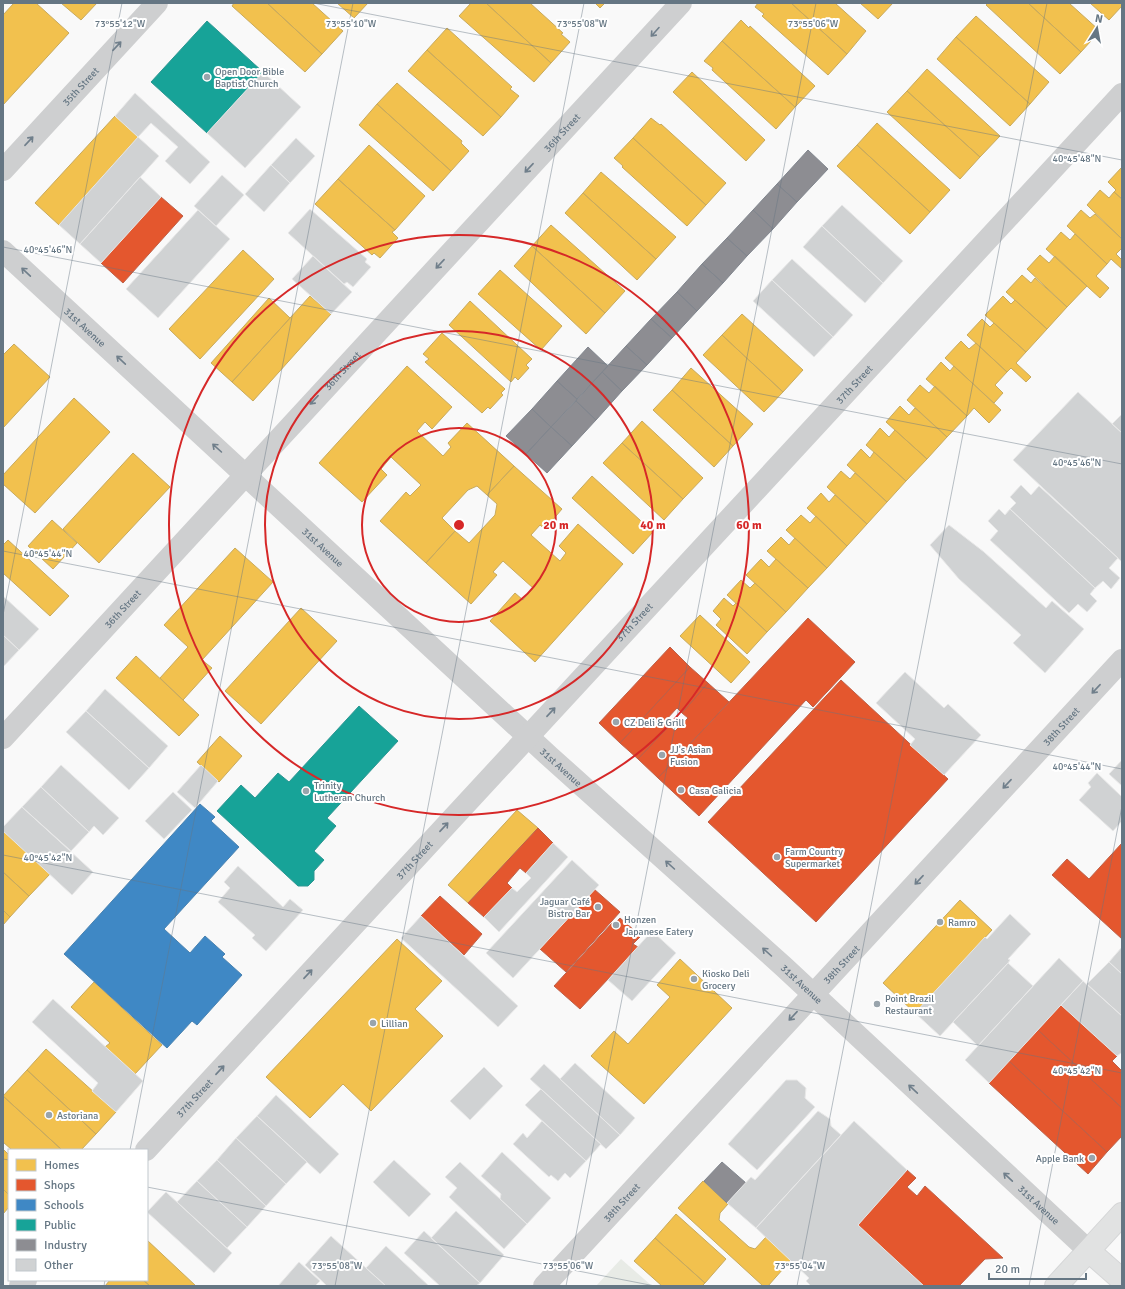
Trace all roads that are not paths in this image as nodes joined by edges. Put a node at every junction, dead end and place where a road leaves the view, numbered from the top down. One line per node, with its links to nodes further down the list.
1 (157, 3): 4 (street, 35th Street, one-way to 1)
2 (682, 3): 6 (street, 36th Street, one-way to 6)
3 (1122, 94): 8 (street, 37th Street, one-way to 3)
4 (3, 170)
5 (3, 251): 6 (street, 31st Avenue, one-way to 5)
6 (246, 474): 8 (street, 31st Avenue); 9 (street, 36th Street)
7 (1122, 660): 10 (street, 38th Street, one-way to 10)
8 (528, 736): 10 (street, 31st Avenue, one-way to 8); 11 (street, 37th Street, one-way to 8)
9 (3, 738)
10 (812, 995): 13 (street, 31st Avenue, one-way to 10); 15 (street, 38th Street, one-way to 15)
11 (147, 1149)
12 (1122, 1214): 13 (street)
13 (1089, 1250): 14 (street, 31st Avenue); 16 (street)
14 (1122, 1280)
15 (544, 1286)
16 (1056, 1286)

